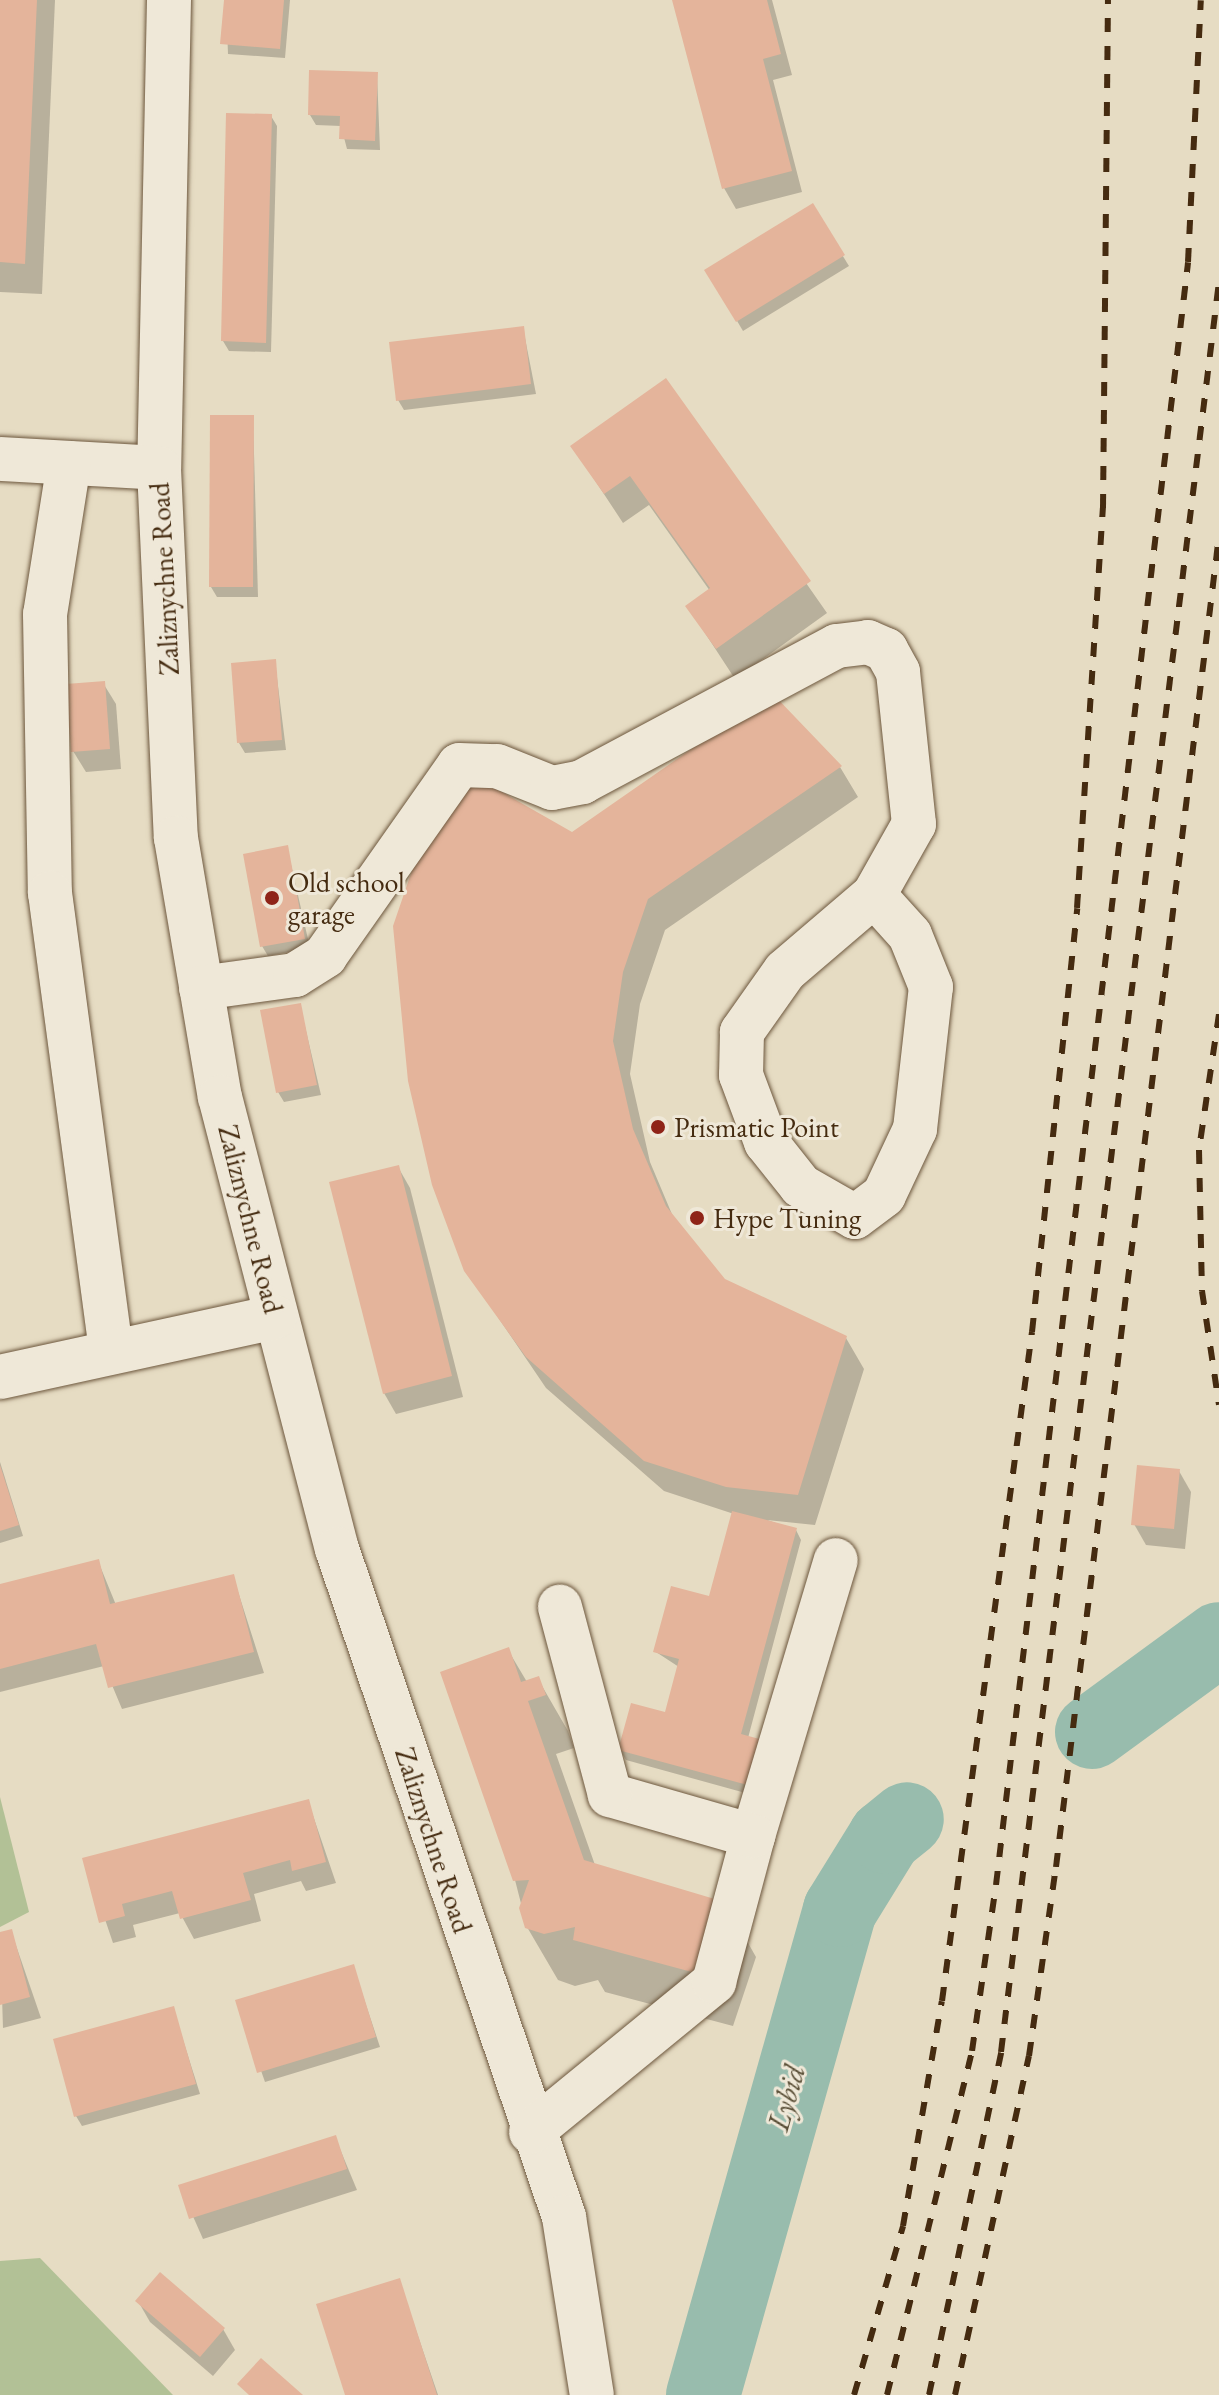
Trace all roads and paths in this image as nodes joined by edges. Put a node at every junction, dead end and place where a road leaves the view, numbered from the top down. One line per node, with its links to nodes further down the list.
1 (169, 0): 4 (street, Zaliznychne Road)
2 (0, 459): 3 (street)
3 (69, 463): 4 (street); 8 (street)
4 (159, 468): 6 (street, Zaliznychne Road)
5 (874, 895): 5 (street); 6 (street)
6 (201, 988): 7 (street, Zaliznychne Road)
7 (275, 1317): 8 (street); 13 (street, Zaliznychne Road)
8 (111, 1352): 9 (street)
9 (0, 1377)
10 (836, 1560): 12 (street)
11 (560, 1607): 12 (street)
12 (753, 1836): 13 (street)
13 (531, 2132): 14 (street, Zaliznychne Road)
14 (592, 2395)

